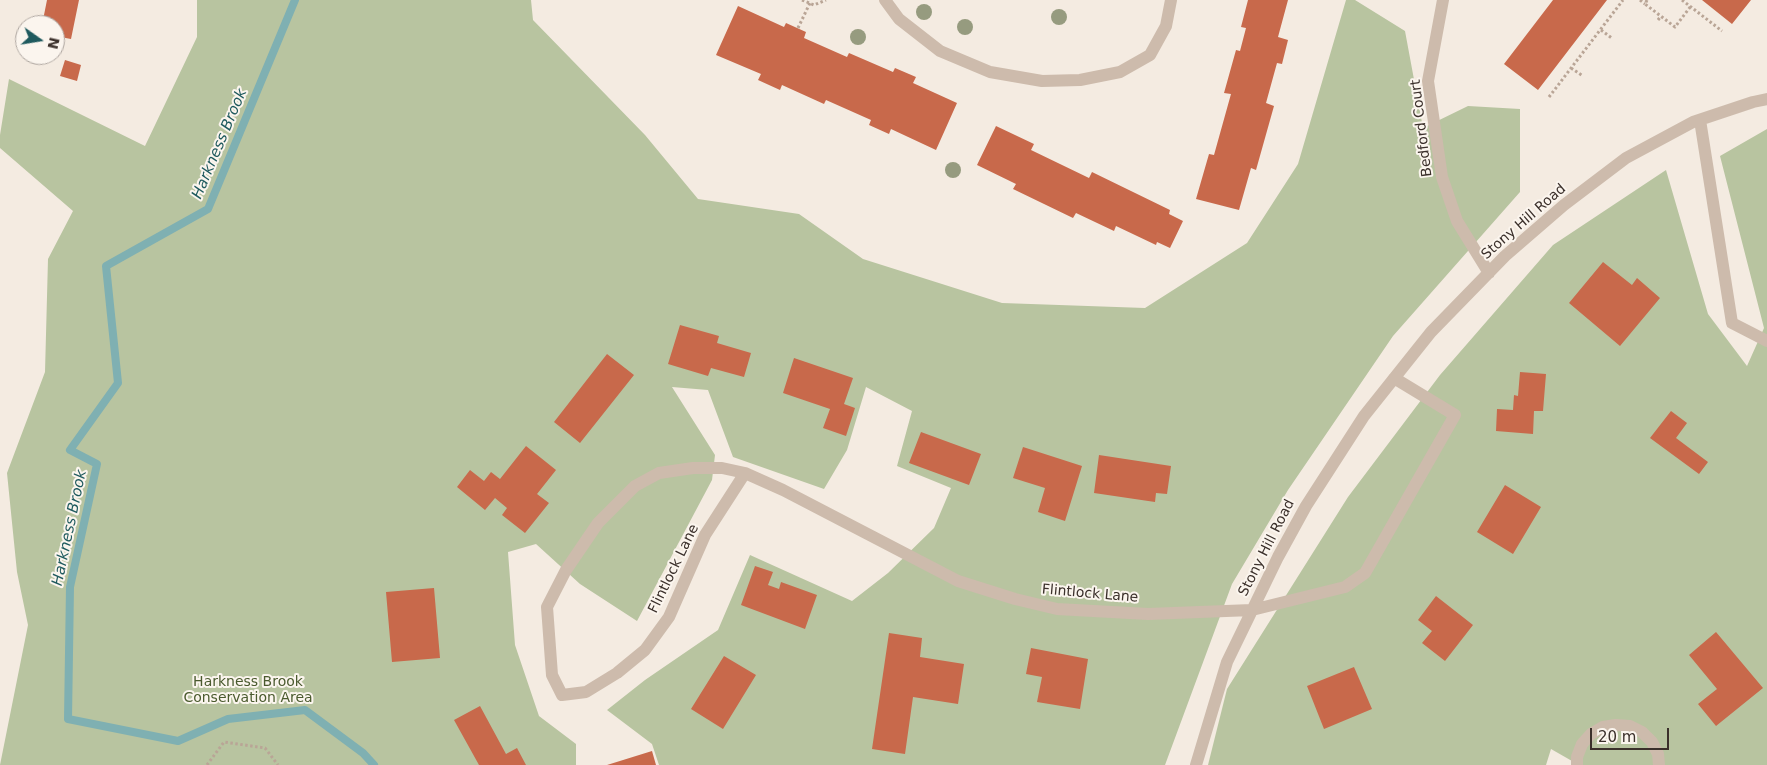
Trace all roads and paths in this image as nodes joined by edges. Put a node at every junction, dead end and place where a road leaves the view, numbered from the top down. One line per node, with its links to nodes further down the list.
1 (802, 0): 10 (path)
2 (826, 0): 10 (path)
3 (885, 0): 4 (street)
4 (1171, 0)
5 (1443, 0): 23 (street, Bedford Court)
6 (1623, 0): 15 (path)
7 (1640, 0): 9 (path)
8 (1682, 0): 11 (path)
9 (1646, 2): 12 (path)
10 (810, 3): 14 (path)
11 (1690, 6): 12 (path); 16 (path)
12 (1661, 16): 13 (path)
13 (1658, 20)
14 (798, 28)
15 (1601, 30): 17 (path); 18 (path)
16 (1722, 31)
17 (1613, 39)
18 (1571, 68): 19 (path); 20 (path)
19 (1584, 76)
20 (1549, 97)
21 (1767, 100): 22 (street, Stony Hill Road)
22 (1700, 120): 23 (street, Stony Hill Road); 24 (street)
23 (1489, 273): 25 (street, Stony Hill Road)
24 (1767, 341)
25 (1394, 378): 27 (street, Stony Hill Road); 27 (street, Stony Hill Road)
26 (745, 472): 26 (street, Flintlock Lane); 27 (street, Flintlock Lane)
27 (1252, 610): 30 (street, Stony Hill Road)
28 (207, 765): 29 (path)
29 (278, 765)
30 (1196, 765)
31 (1577, 765): 32 (street)
32 (1660, 765)

